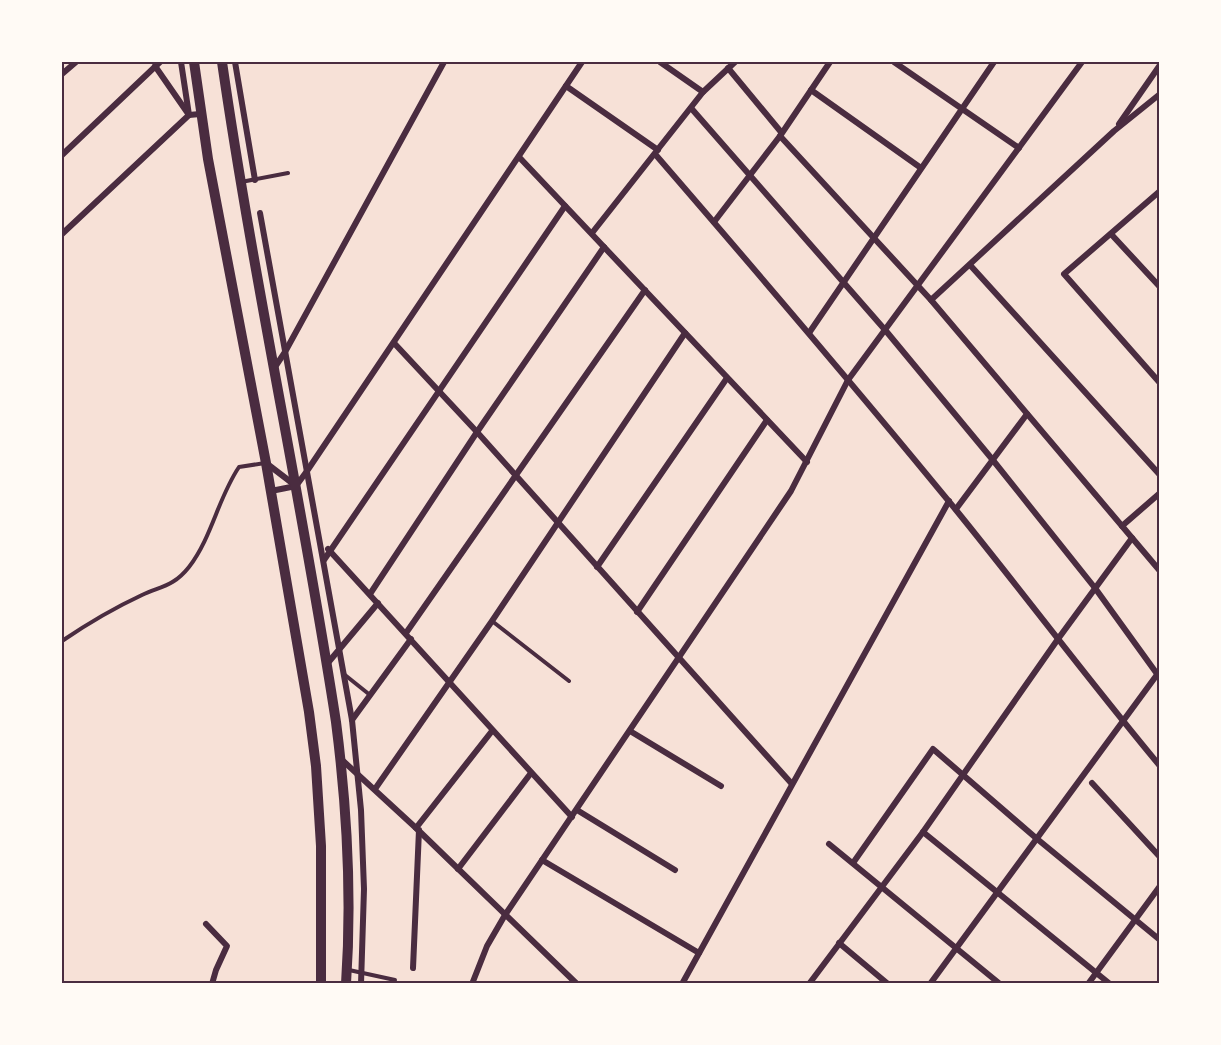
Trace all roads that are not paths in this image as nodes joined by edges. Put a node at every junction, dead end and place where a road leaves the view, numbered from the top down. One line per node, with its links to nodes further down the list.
1 (76, 62): 17 (street)
2 (181, 62): 26 (street)
3 (194, 62): 26 (main road)
4 (222, 62): 37 (main road)
5 (235, 62): 36 (street)
6 (444, 62): 57 (street)
7 (582, 62): 18 (street)
8 (660, 62): 20 (street)
9 (735, 62): 16 (street)
10 (830, 62): 19 (street)
11 (894, 62): 24 (street)
12 (994, 62): 24 (street)
13 (1082, 62): 29 (street)
14 (158, 64): 26 (street); 31 (street)
15 (1160, 65): 22 (street)
16 (728, 68): 20 (street); 28 (street)
17 (62, 74)
18 (566, 86): 30 (street); 32 (street)
19 (811, 90): 28 (street); 33 (street)
20 (703, 92): 23 (street)
21 (1160, 94): 25 (street)
22 (1134, 102): 25 (street); 27 (street)
23 (691, 108): 30 (street); 35 (street)
24 (962, 108): 29 (street); 33 (street)
25 (1140, 110): 27 (street)
26 (195, 114): 43 (street); 68 (main road)
27 (1114, 131): 47 (street)
28 (781, 134): 35 (street); 45 (street)
29 (1019, 148): 49 (street)
30 (656, 152): 41 (street); 42 (street)
31 (62, 155)
32 (519, 157): 39 (street); 56 (street)
33 (921, 168): 45 (street)
34 (288, 173): 36 (lane)
35 (750, 175): 41 (street); 48 (street)
36 (255, 180): 37 (lane)
37 (241, 182): 58 (main road)
38 (1159, 193): 44 (street)
39 (565, 206): 42 (street); 62 (street)
40 (260, 213): 57 (street)
41 (714, 222): 55 (street)
42 (592, 232): 46 (street)
43 (62, 234)
44 (1111, 234): 50 (street); 61 (street)
45 (875, 237): 48 (street); 49 (street)
46 (604, 247): 51 (street); 65 (street)
47 (970, 266): 52 (street); 70 (street)
48 (844, 283): 53 (street); 55 (street)
49 (919, 285): 52 (street); 53 (street)
50 (1160, 287)
51 (645, 290): 54 (street); 71 (street)
52 (931, 300): 63 (street)
53 (886, 331): 60 (street); 66 (street)
54 (685, 333): 59 (street); 77 (street)
55 (809, 333): 60 (street)
56 (394, 343): 62 (street); 69 (street)
57 (285, 352): 58 (street); 69 (street)
58 (275, 367): 72 (main road)
59 (727, 378): 64 (street); 83 (street)
60 (848, 380): 67 (street); 75 (street)
61 (1160, 383)
62 (438, 390): 65 (street); 81 (street)
63 (1027, 414): 66 (street); 78 (street)
64 (767, 420): 67 (street); 88 (street)
65 (477, 432): 71 (street); 86 (street)
66 (992, 459): 76 (street); 85 (street)
67 (807, 462): 95 (street)
68 (266, 463): 72 (street); 73 (main road); 93 (lane)
69 (307, 471): 72 (street); 80 (street)
70 (1160, 475)
71 (516, 476): 77 (street); 90 (street)
72 (296, 486): 73 (street); 96 (main road)
73 (271, 491): 141 (main road)
74 (1160, 493): 78 (street)
75 (949, 501): 76 (street); 112 (street)
76 (956, 509): 92 (street)
77 (557, 522): 83 (street); 89 (street)
78 (1122, 526): 79 (street)
79 (1132, 538): 84 (street); 85 (street)
80 (321, 542): 81 (street); 82 (street)
81 (330, 551): 82 (street); 86 (street)
82 (324, 560): 94 (street)
83 (597, 567): 88 (street)
84 (1160, 571)
85 (1095, 588): 92 (street); 98 (street)
86 (370, 594): 87 (street)
87 (378, 603): 90 (street); 94 (street)
88 (637, 612): 95 (street)
89 (492, 621): 99 (lane); 100 (street)
90 (406, 633): 91 (street)
91 (411, 639): 100 (street); 101 (street)
92 (1058, 639): 103 (street); 110 (street)
93 (62, 641)
94 (340, 648): 96 (street); 97 (street)
95 (679, 658): 105 (street); 112 (street)
96 (327, 664): 106 (main road)
97 (345, 675): 101 (lane); 102 (street)
98 (1159, 675): 103 (street)
99 (569, 681)
100 (449, 683): 104 (street); 114 (street)
101 (370, 694): 102 (street)
102 (352, 720): 109 (street)
103 (1122, 721): 107 (street); 119 (street)
104 (492, 731): 108 (street); 117 (street)
105 (630, 731): 113 (street); 115 (street)
106 (341, 759): 109 (street); 137 (main road)
107 (1160, 765)
108 (531, 773): 116 (street); 124 (street)
109 (358, 774): 114 (street); 143 (street)
110 (963, 776): 118 (street); 119 (street); 123 (street)
111 (1092, 783): 121 (street)
112 (792, 784): 135 (street)
113 (721, 786)
114 (375, 789): 117 (street)
115 (577, 810): 116 (street); 125 (street)
116 (572, 817): 122 (street)
117 (418, 829): 124 (street); 136 (street)
118 (923, 832): 126 (street); 128 (street)
119 (1036, 838): 128 (street); 130 (street)
120 (829, 844): 123 (street)
121 (1160, 857)
122 (542, 861): 129 (street); 135 (street)
123 (853, 863): 126 (street)
124 (458, 869): 129 (street)
125 (675, 870)
126 (882, 886): 133 (street); 134 (street)
127 (1160, 886): 130 (street)
128 (997, 892): 134 (street); 138 (street)
129 (505, 915): 144 (street); 145 (street)
130 (1135, 919): 132 (street); 138 (street)
131 (206, 924): 140 (street)
132 (1160, 940)
133 (839, 943): 147 (street); 148 (street)
134 (957, 947): 149 (street); 150 (street)
135 (699, 953): 146 (street)
136 (413, 968)
137 (347, 970): 139 (lane); 142 (main road)
138 (1096, 972): 151 (street); 152 (street)
139 (395, 980)
140 (212, 984)
141 (321, 984)
142 (346, 984)
143 (361, 984)
144 (472, 984)
145 (577, 984)
146 (682, 984)
147 (809, 984)
148 (888, 984)
149 (930, 984)
150 (1000, 984)
151 (1088, 984)
152 (1110, 984)

